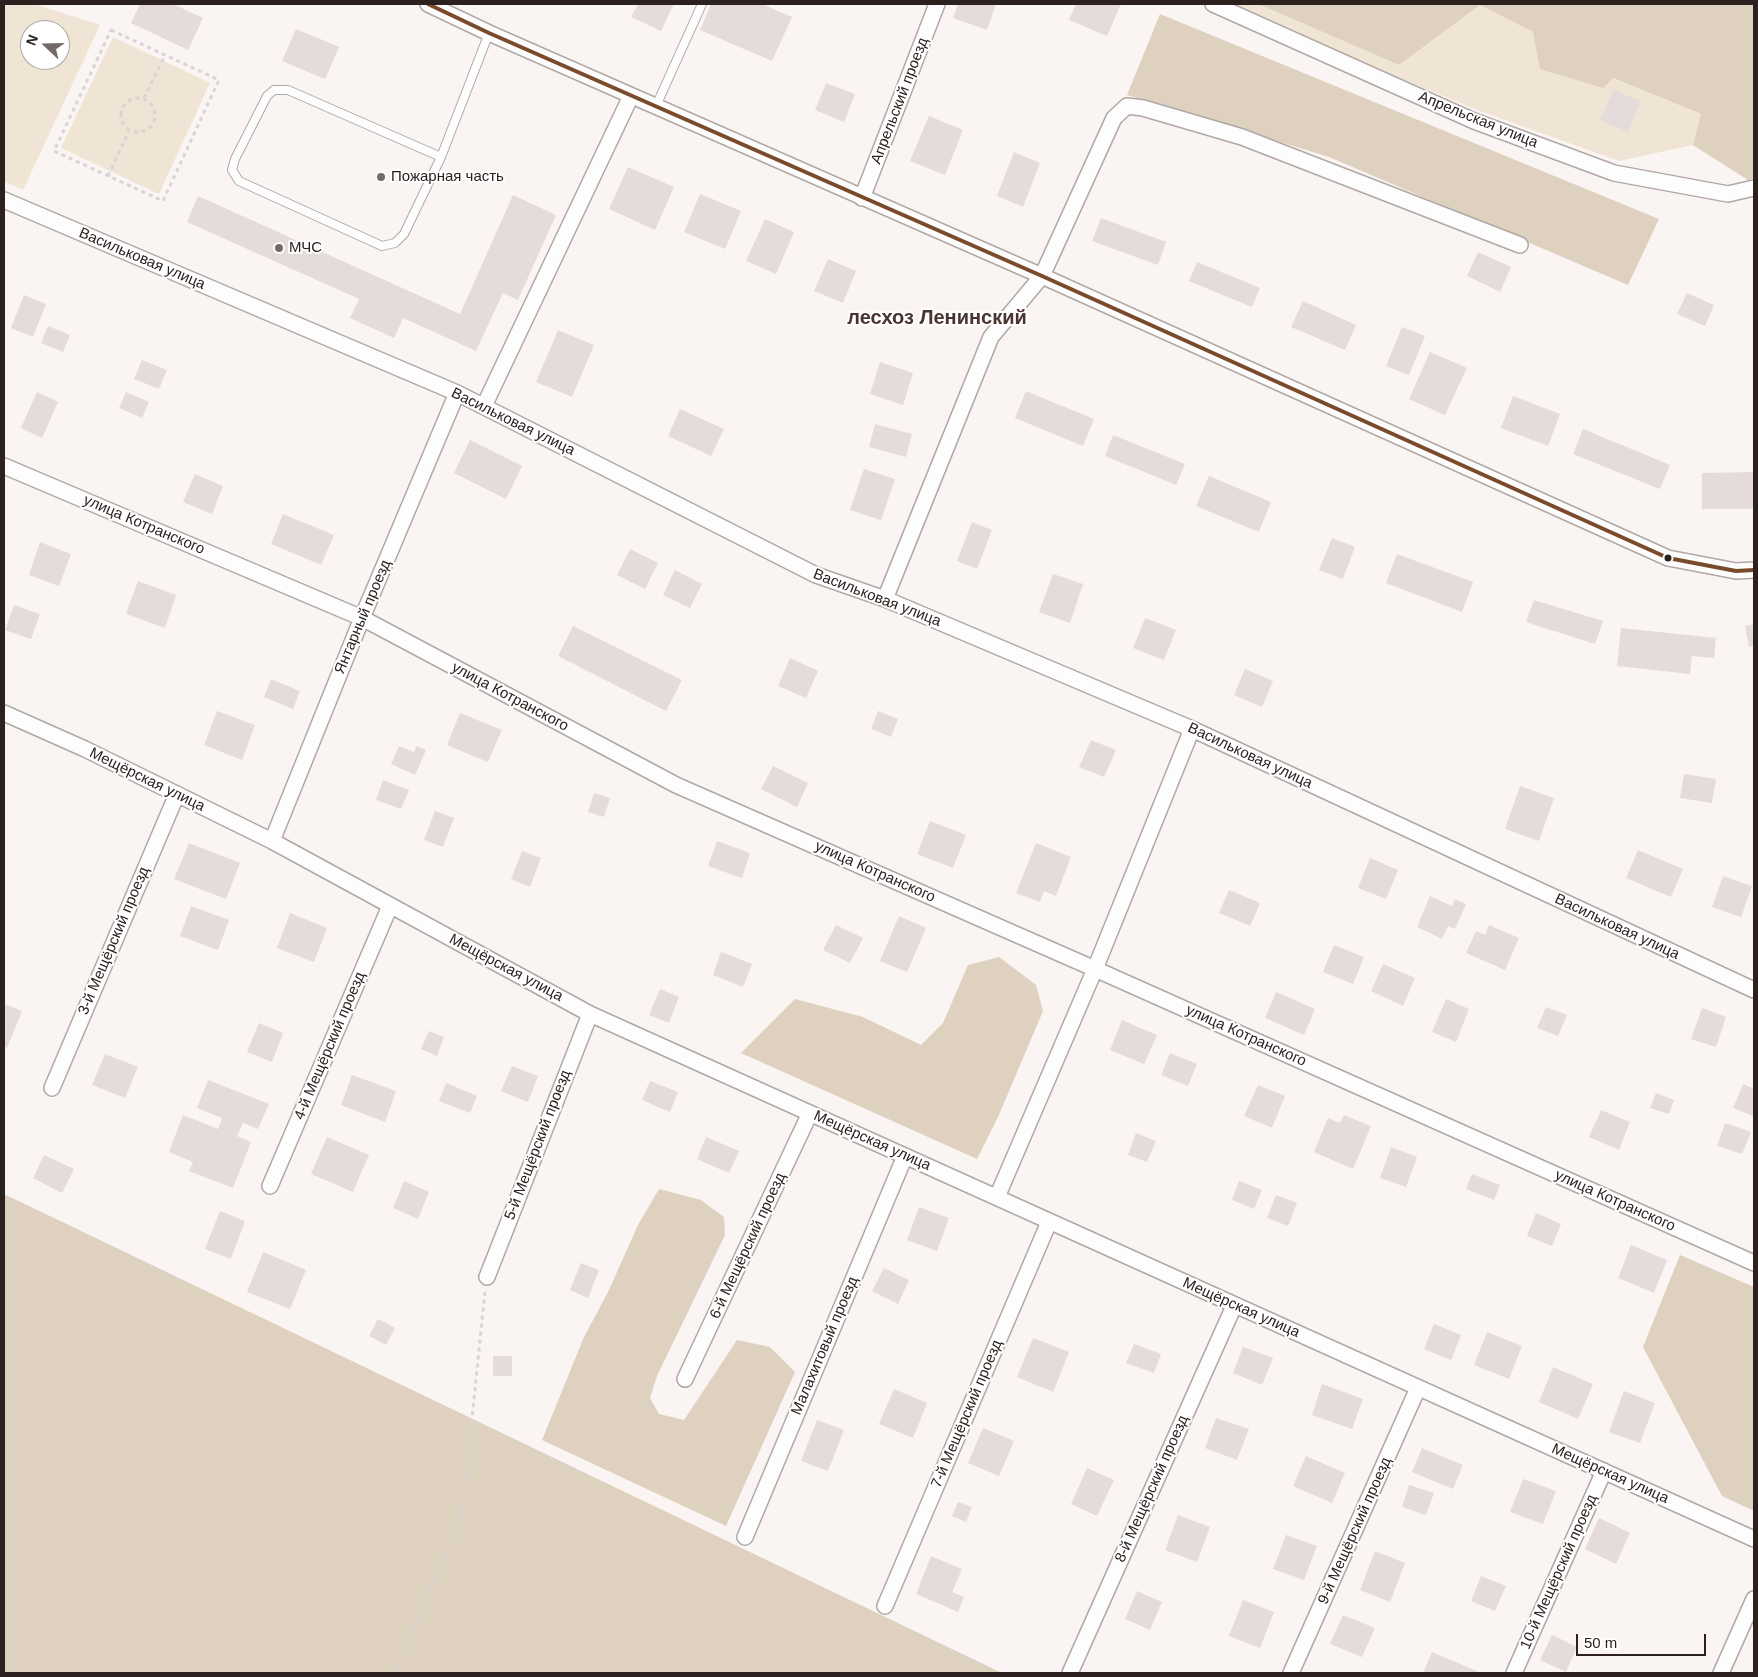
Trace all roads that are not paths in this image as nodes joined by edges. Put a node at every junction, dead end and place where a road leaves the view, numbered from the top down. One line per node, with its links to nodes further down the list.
1 (702, 4): 7 (lane)
2 (937, 4): 10 (street, Апрельский проезд)
3 (1212, 4): 9 (street, Апрельская улица)
4 (435, 5): 5 (street)
5 (489, 33): 6 (street); 8 (lane)
6 (631, 96): 7 (street); 15 (street)
7 (656, 106): 10 (street)
8 (441, 157): 8 (lane)
9 (1754, 188)
10 (862, 198): 13 (street)
11 (4, 200): 14 (street, Васильковая улица)
12 (1520, 244): 13 (street)
13 (1042, 276): 17 (street); 18 (street)
14 (457, 393): 15 (street, Васильковая улица); 19 (street, Янтарный проезд)
15 (484, 406): 18 (street, Васильковая улица)
16 (4, 466): 19 (street, улица Котранского)
17 (1754, 570)
18 (885, 599): 21 (street, Васильковая улица)
19 (362, 618): 23 (street, Янтарный проезд); 25 (street, улица Котранского)
20 (4, 713): 22 (street, Мещёрская улица)
21 (1192, 729): 25 (street); 26 (street, Васильковая улица)
22 (177, 794): 23 (street, Мещёрская улица); 28 (street, 3-й Мещёрский проезд)
23 (272, 841): 24 (street, Мещёрская улица)
24 (390, 906): 27 (street, Мещёрская улица); 31 (street, 4-й Мещёрский проезд)
25 (1095, 969): 32 (street); 34 (street, улица Котранского)
26 (1754, 990)
27 (590, 1014): 29 (street, Мещёрская улица); 35 (street, 5-й Мещёрский проезд)
28 (52, 1088)
29 (810, 1114): 30 (street, Мещёрская улица); 37 (street, 6-й Мещёрский проезд)
30 (905, 1156): 32 (street, Мещёрская улица); 40 (street, Малахитовый проезд)
31 (270, 1186)
32 (997, 1197): 33 (street, Мещёрская улица)
33 (1049, 1222): 36 (street, Мещёрская улица); 43 (street, 7-й Мещёрский проезд)
34 (1754, 1263)
35 (487, 1277)
36 (1234, 1306): 38 (street, Мещёрская улица); 44 (street, 8-й Мещёрский проезд)
37 (685, 1379)
38 (1418, 1388): 39 (street, Мещёрская улица); 45 (street, 9-й Мещёрский проезд)
39 (1604, 1471): 41 (street, Мещёрская улица); 46 (street, 10-й Мещёрский проезд)
40 (745, 1537)
41 (1754, 1539)
42 (1754, 1599): 47 (street)
43 (884, 1606)
44 (1070, 1673)
45 (1292, 1673)
46 (1514, 1673)
47 (1721, 1673)

